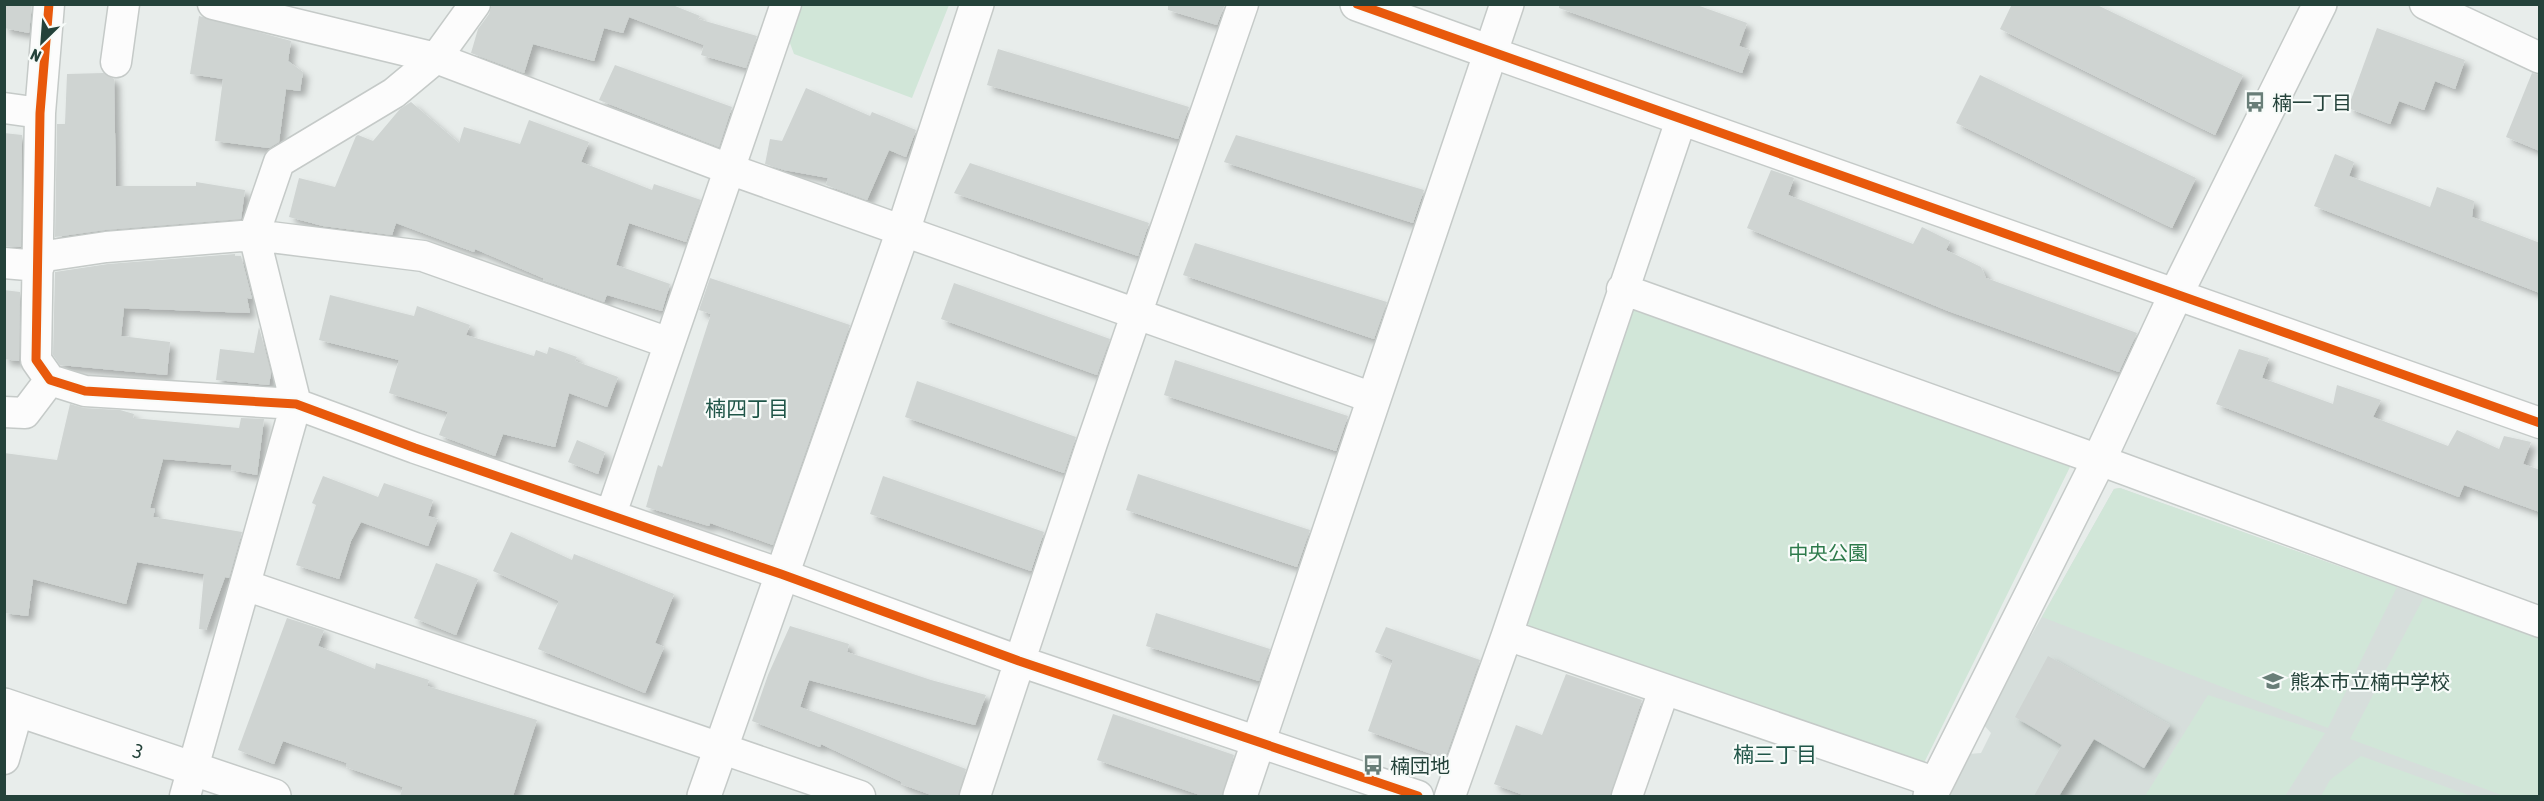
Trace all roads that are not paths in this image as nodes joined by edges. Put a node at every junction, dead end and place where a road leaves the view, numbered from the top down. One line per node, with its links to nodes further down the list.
1 (49, 4): 17 (street)
2 (124, 4): 15 (street)
3 (213, 4): 13 (street)
4 (475, 4): 13 (street)
5 (977, 4): 20 (street)
6 (1243, 4): 26 (street)
7 (1357, 4): 12 (street)
8 (1507, 4): 12 (street)
9 (2320, 4): 25 (street)
10 (2425, 4): 14 (street)
11 (784, 5): 19 (street)
12 (1490, 52): 18 (street); 29 (street)
13 (436, 58): 19 (street); 21 (street)
14 (2540, 58)
15 (116, 62)
16 (4, 108): 17 (street)
17 (40, 112): 22 (street)
18 (1680, 120): 24 (street); 25 (street)
19 (729, 170): 20 (street); 27 (street)
20 (903, 231): 26 (street); 35 (street)
21 (254, 235): 22 (street); 27 (street); 30 (street)
22 (39, 261): 23 (street); 28 (street)
23 (4, 263)
24 (1622, 289): 33 (street); 38 (street)
25 (2176, 294): 32 (street); 33 (street)
26 (1137, 314): 29 (street); 39 (street)
27 (669, 343): 34 (street)
28 (50, 380): 30 (street); 31 (street)
29 (1373, 398): 42 (street)
30 (296, 404): 34 (street); 36 (street)
31 (4, 412)
32 (2540, 423)
33 (2099, 460): 37 (street); 46 (street)
34 (611, 514): 35 (street)
35 (781, 574): 39 (street); 43 (street)
36 (245, 585): 43 (street); 45 (street)
37 (2540, 622)
38 (1507, 635): 40 (street); 53 (street)
39 (1020, 661): 42 (street); 50 (street)
40 (1665, 690): 46 (street); 54 (street)
41 (11, 707): 44 (street); 45 (street, 3)
42 (1258, 742): 51 (street); 52 (street)
43 (721, 748): 48 (street); 49 (street)
44 (4, 759)
45 (189, 783): 47 (street, 3)
46 (1934, 790)
47 (274, 796)
48 (704, 796)
49 (860, 796)
50 (975, 796)
51 (1240, 796)
52 (1418, 796)
53 (1450, 796)
54 (1627, 796)

